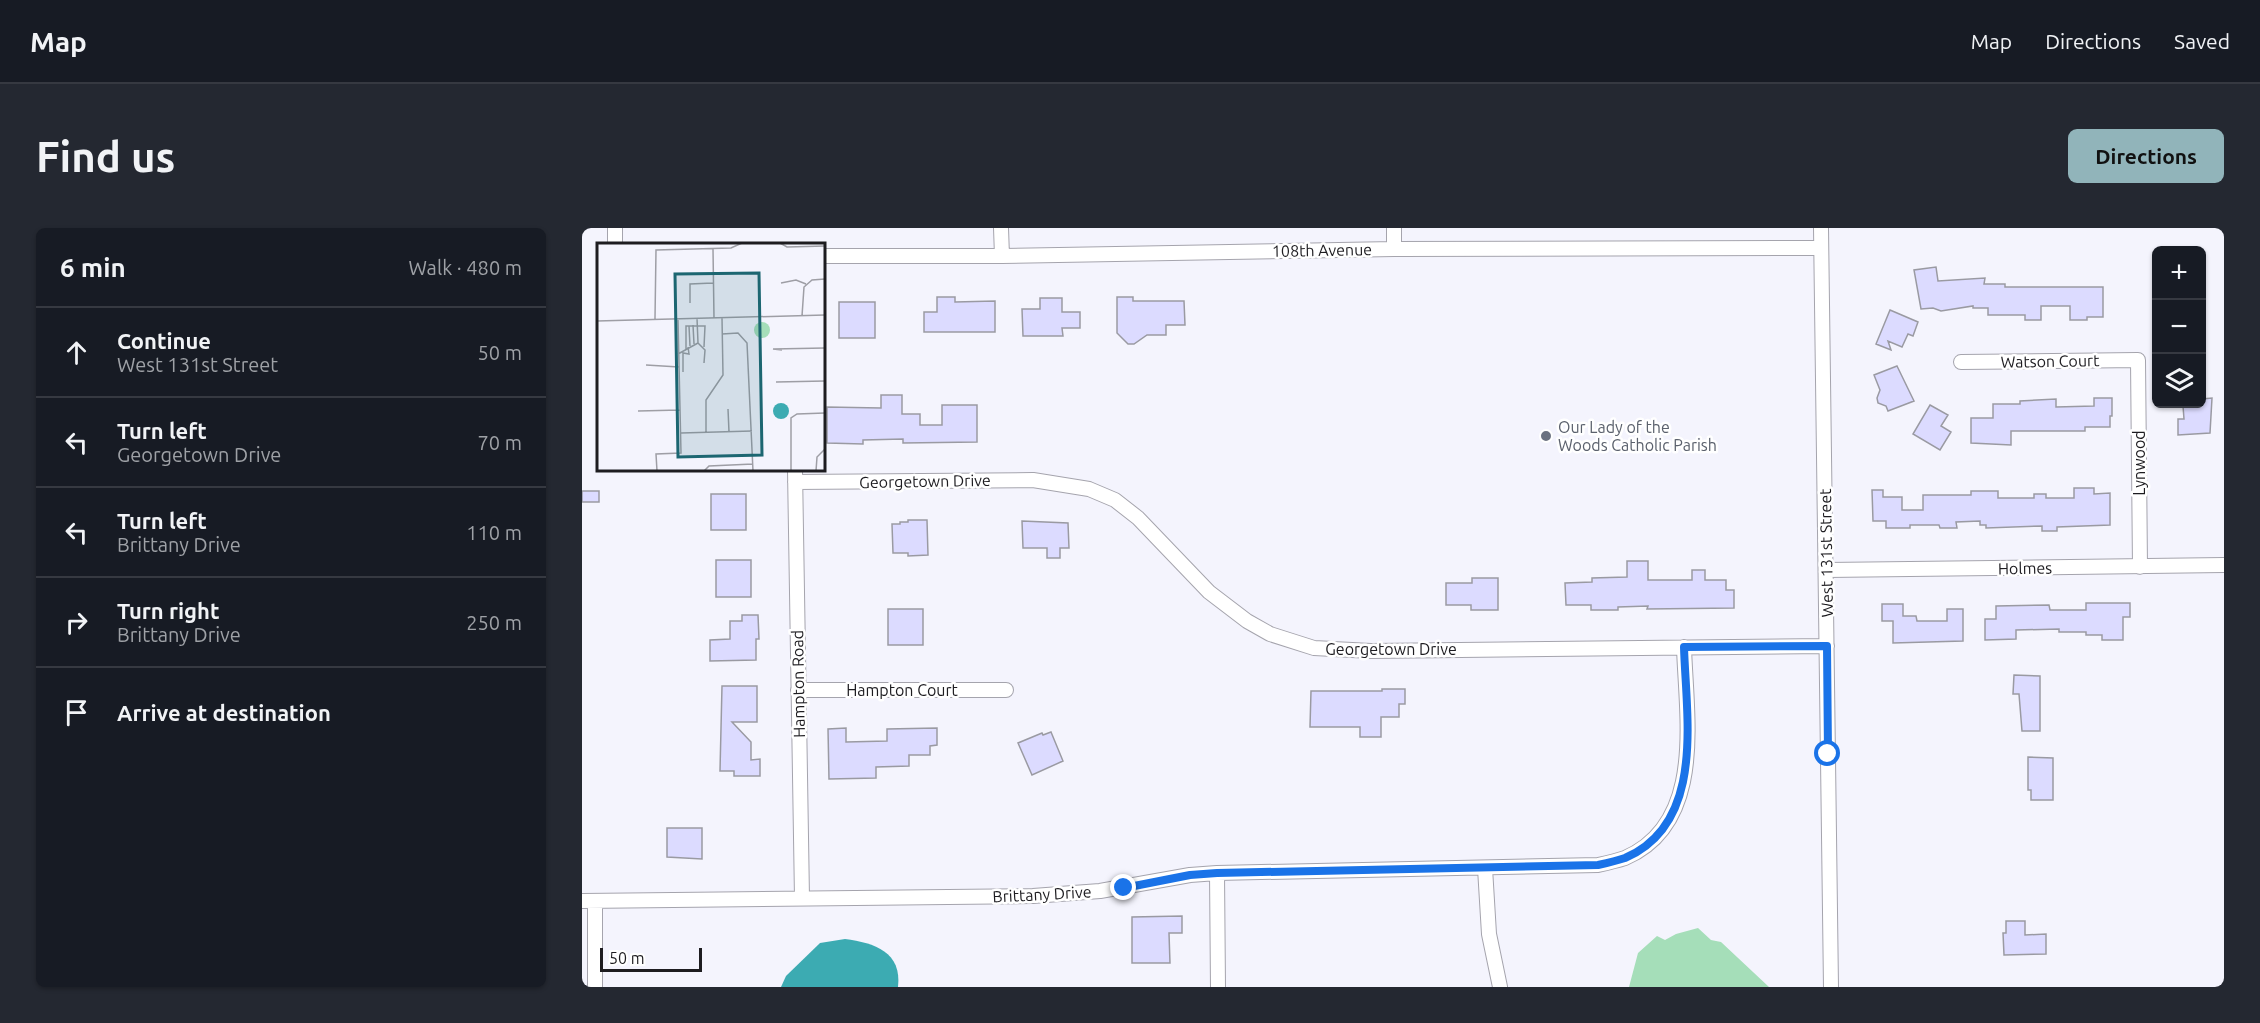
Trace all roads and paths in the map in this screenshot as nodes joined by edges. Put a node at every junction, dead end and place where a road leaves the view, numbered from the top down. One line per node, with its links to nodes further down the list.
1 (1001, 228): 7 (street)
2 (1394, 228): 5 (street)
3 (1821, 228): 4 (street, West 131st Street)
4 (1821, 248): 5 (street, 108th Avenue); 13 (street, West 131st Street)
5 (1394, 249): 7 (street, 108th Avenue)
6 (825, 256): 7 (street, 108th Avenue)
7 (1002, 256)
8 (2138, 360): 9 (street, Watson Court); 12 (street, Lynwood)
9 (1961, 362)
10 (795, 476): 15 (street, Georgetown Drive); 16 (street, Hampton Road)
11 (2224, 565): 12 (street, Holmes)
12 (2140, 567): 13 (street, Holmes)
13 (1827, 570): 14 (street, West 131st Street)
14 (1827, 646): 15 (street, Georgetown Drive); 25 (street, West 131st Street)
15 (1684, 647): 18 (street, Brittany Drive)
16 (798, 690): 17 (street, Hampton Court); 20 (street, Hampton Road)
17 (1006, 690)
18 (1485, 868): 19 (street, Brittany Drive); 24 (street)
19 (1217, 873): 20 (street, Brittany Drive); 23 (street)
20 (802, 898): 21 (street, Brittany Drive)
21 (589, 901): 22 (street)
22 (595, 987)
23 (1218, 987)
24 (1500, 987)
25 (1831, 987)

